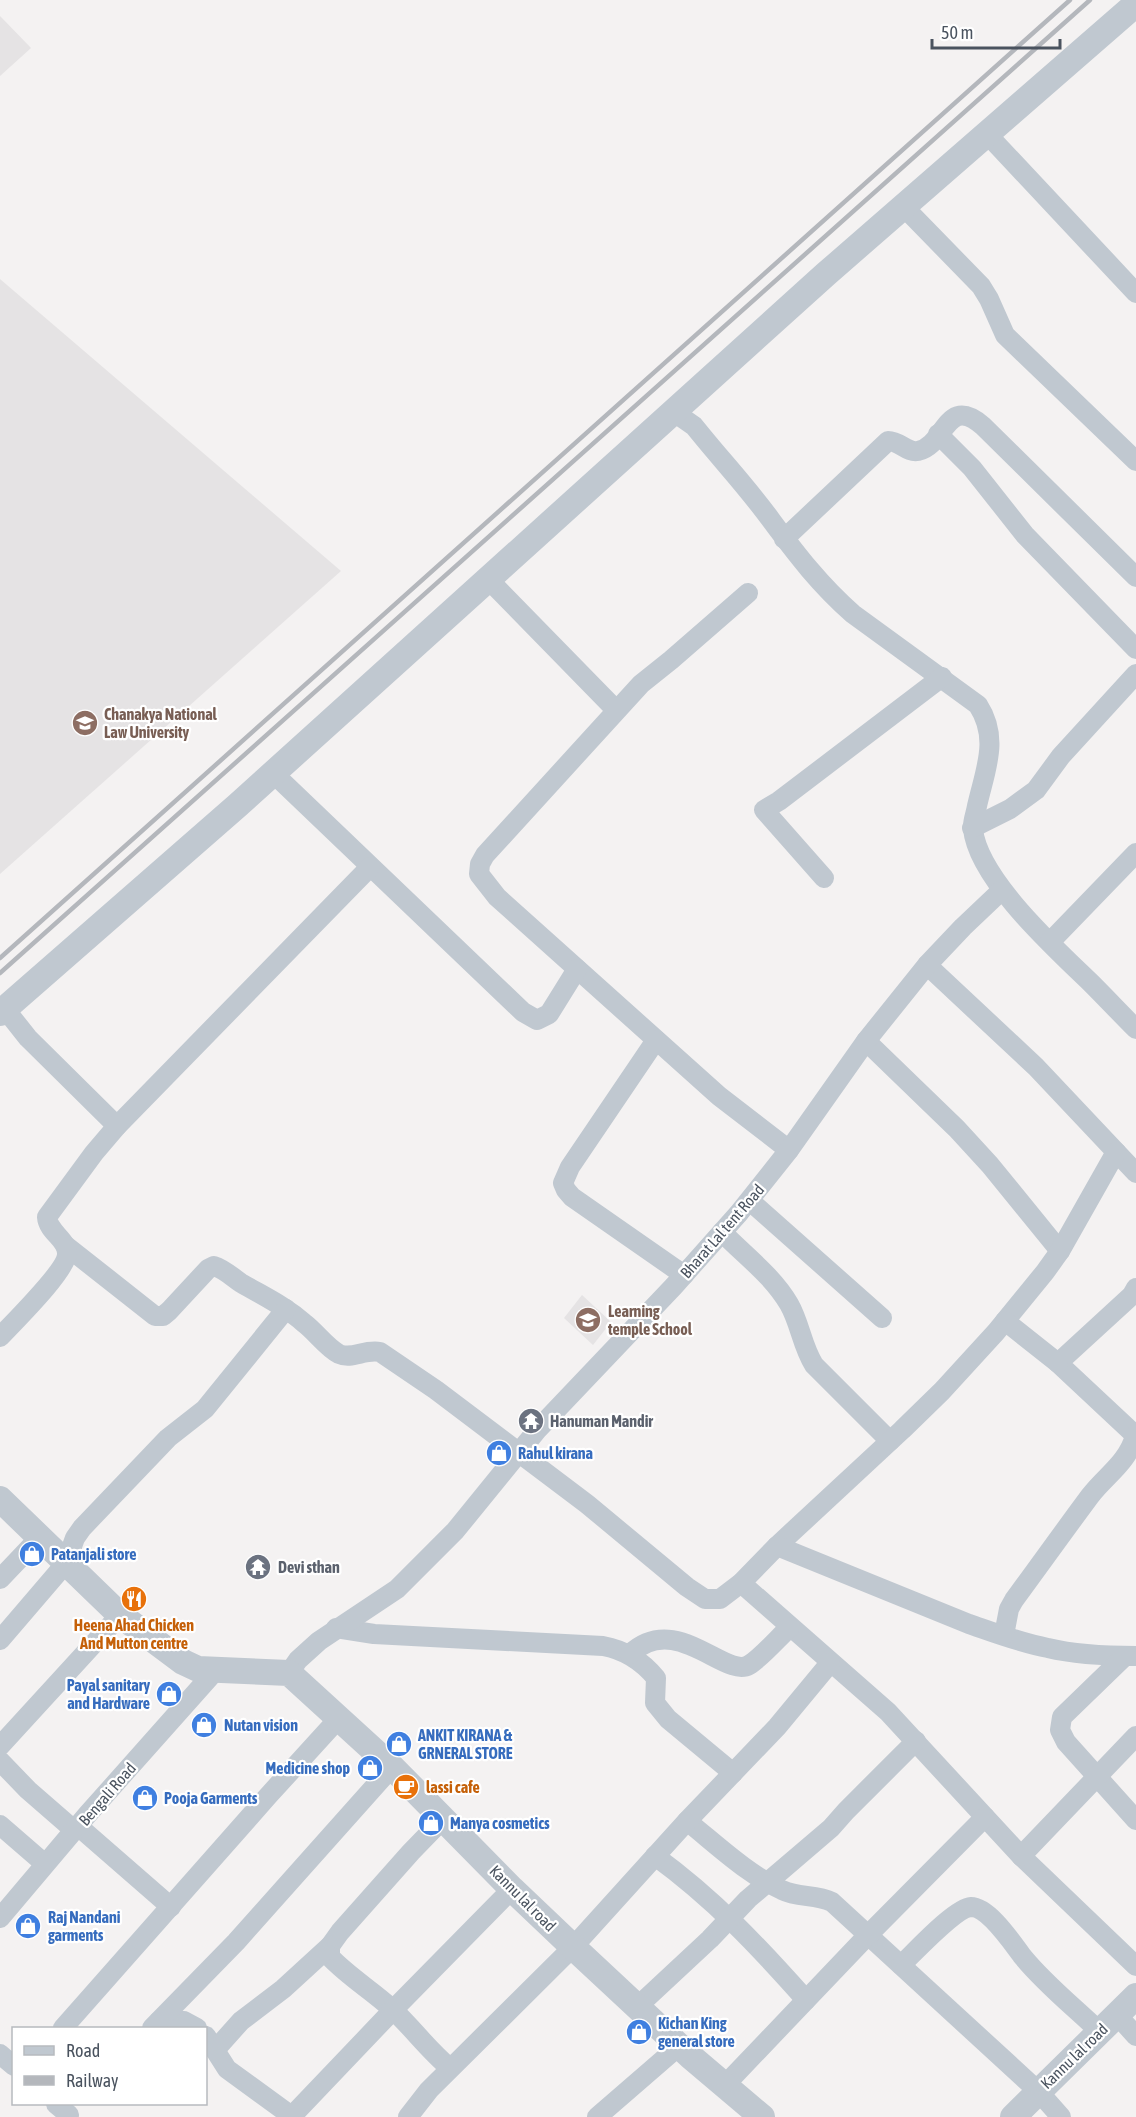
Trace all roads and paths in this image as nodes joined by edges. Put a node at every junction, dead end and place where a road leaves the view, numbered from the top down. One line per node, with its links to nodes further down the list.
1 (1134, 8): 2 (street)
2 (987, 134): 3 (street); 4 (street)
3 (904, 207): 5 (street); 7 (street)
4 (1136, 293)
5 (674, 412): 8 (street); 10 (street)
6 (938, 434): 8 (street); 9 (street); 12 (street)
7 (1136, 461)
8 (784, 539): 14 (street)
9 (1136, 578)
10 (488, 579): 15 (street); 16 (street)
11 (748, 593): 15 (street)
12 (1136, 649)
13 (1136, 674): 17 (street)
14 (942, 677): 17 (street); 20 (street)
15 (616, 710): 24 (street)
16 (273, 773): 19 (street); 25 (street)
17 (972, 828): 21 (street)
18 (1136, 853): 22 (street)
19 (370, 867): 24 (street); 29 (street)
20 (824, 878)
21 (1002, 890): 22 (street); 23 (street, Bharat Lal tent Road)
22 (1050, 942): 26 (street)
23 (927, 965): 28 (street, Bharat Lal tent Road); 31 (street)
24 (577, 969): 27 (street)
25 (2, 1011): 29 (street)
26 (1136, 1029)
27 (656, 1040): 30 (street); 37 (street)
28 (866, 1041): 30 (street, Bharat Lal tent Road); 36 (street)
29 (117, 1126): 35 (street)
30 (789, 1150): 33 (street, Bharat Lal tent Road)
31 (1116, 1152): 32 (street); 36 (street)
32 (1136, 1173)
33 (750, 1201): 34 (street, Bharat Lal tent Road); 40 (street)
34 (722, 1232): 37 (street, Bharat Lal tent Road); 45 (street)
35 (65, 1245): 39 (street); 42 (street)
36 (1060, 1251): 41 (street)
37 (684, 1275): 46 (street, Bharat Lal tent Road)
38 (1136, 1288): 43 (street)
39 (286, 1309): 46 (street); 50 (street)
40 (882, 1318)
41 (1005, 1321): 43 (street); 45 (street)
42 (0, 1337)
43 (1058, 1363): 44 (street)
44 (1136, 1435): 56 (street)
45 (890, 1441): 49 (street)
46 (519, 1453): 52 (street); 55 (street, Bharat Lal tent Road)
47 (0, 1499): 48 (street)
48 (40, 1537): 50 (street); 51 (street)
49 (777, 1546): 52 (street); 56 (street)
50 (66, 1563): 53 (street); 57 (street)
51 (0, 1579)
52 (741, 1583): 54 (street)
53 (120, 1615): 61 (street); 66 (street)
54 (790, 1627): 58 (street); 60 (street)
55 (336, 1628): 58 (street); 62 (street, Bharat Lal tent Road)
56 (1004, 1635): 59 (street)
57 (0, 1640)
58 (630, 1654): 69 (street)
59 (1131, 1656): 70 (street)
60 (830, 1662): 65 (street); 69 (street)
61 (215, 1671): 62 (street); 76 (street, Bengali Road)
62 (289, 1673): 63 (street, Kannu lal road)
63 (339, 1718): 68 (street, Kannu lal road); 82 (street)
64 (1136, 1736): 70 (street)
65 (916, 1741): 71 (street); 80 (street)
66 (0, 1746)
67 (0, 1761): 76 (street)
68 (392, 1767): 72 (street, Kannu lal road); 95 (street)
69 (733, 1773): 74 (street)
70 (1098, 1778): 73 (street); 78 (street)
71 (985, 1817): 78 (street); 85 (street)
72 (444, 1818): 81 (street, Kannu lal road); 86 (street)
73 (1136, 1820)
74 (687, 1821): 77 (street); 80 (street)
75 (0, 1825): 79 (street)
76 (76, 1828): 79 (street, Bengali Road); 82 (street)
77 (655, 1856): 83 (street); 87 (street)
78 (1021, 1856): 89 (street)
79 (45, 1864): 84 (street, Bengali Road)
80 (767, 1882): 83 (street); 85 (street)
81 (512, 1889): 87 (street, Kannu lal road); 93 (street)
82 (171, 1907): 96 (street)
83 (730, 1917): 91 (street); 92 (street)
84 (0, 1918)
85 (868, 1935): 88 (street); 91 (street)
86 (330, 1946): 93 (street); 99 (street)
87 (573, 1947): 92 (street, Kannu lal road); 103 (street)
88 (901, 1965): 94 (street); 105 (street)
89 (1136, 1966)
90 (1136, 1996): 94 (street, Kannu lal road)
91 (806, 2000): 104 (street)
92 (637, 2007): 100 (street, Kannu lal road)
93 (393, 2010): 103 (street); 106 (street)
94 (1108, 2023): 98 (street); 105 (street, Kannu lal road)
95 (156, 2025): 97 (street)
96 (64, 2027)
97 (195, 2027)
98 (1136, 2036)
99 (210, 2043): 106 (street)
100 (679, 2046): 104 (street, Kannu lal road); 109 (street)
101 (0, 2054): 102 (street)
102 (12, 2064)
103 (450, 2068): 108 (street)
104 (725, 2085): 107 (street, Kannu lal road)
105 (1038, 2091): 110 (street, Kannu lal road); 111 (street)
106 (292, 2116)
107 (758, 2116)
108 (408, 2117)
109 (597, 2117)
110 (1013, 2117)
111 (1061, 2117)

